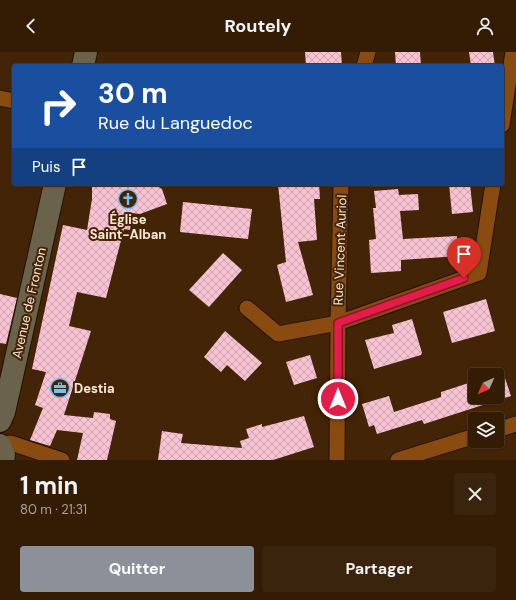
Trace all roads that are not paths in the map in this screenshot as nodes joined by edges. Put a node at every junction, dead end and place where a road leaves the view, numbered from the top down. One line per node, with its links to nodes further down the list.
1 (86, 52): 4 (main road)
2 (368, 52): 5 (street)
3 (513, 52): 8 (street)
4 (83, 64)
5 (365, 64)
6 (0, 98): 7 (street)
7 (12, 101)
8 (504, 111)
9 (55, 186): 14 (main road, Avenue de Fronton)
10 (341, 186): 13 (street, Rue Vincent Auriol)
11 (493, 186): 13 (street)
12 (247, 308): 13 (street)
13 (338, 323): 21 (street, Rue Vincent Auriol)
14 (0, 420)
15 (516, 424): 16 (street)
16 (504, 428)
17 (468, 438): 22 (street)
18 (0, 445): 19 (main road); 20 (street)
19 (3, 460)
20 (62, 460)
21 (337, 460)
22 (398, 460)

